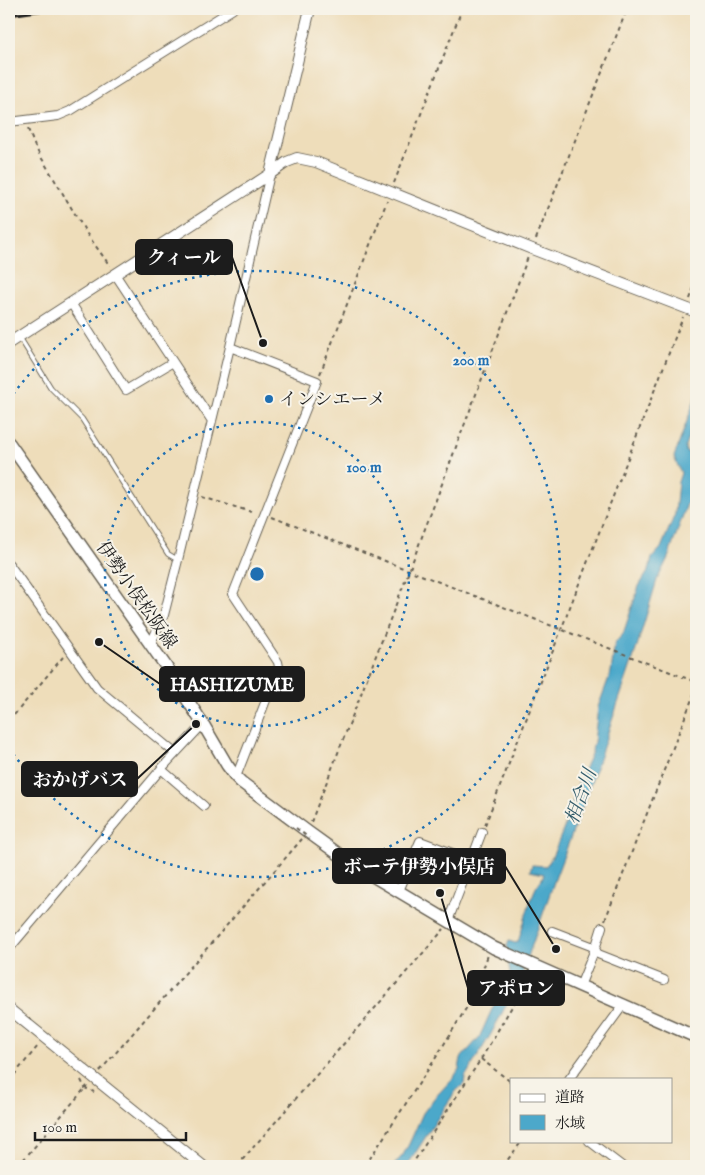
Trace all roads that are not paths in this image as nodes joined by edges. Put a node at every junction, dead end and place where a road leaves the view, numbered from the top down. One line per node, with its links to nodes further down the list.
1 (233, 9): 3 (street)
2 (310, 9): 4 (street)
3 (9, 122)
4 (270, 174): 5 (street); 7 (street); 10 (street)
5 (114, 272): 6 (street); 11 (street)
6 (71, 303): 8 (street); 11 (street)
7 (696, 312)
8 (18, 336): 9 (street); 14 (lane)
9 (9, 343)
10 (230, 347): 12 (street); 20 (street)
11 (173, 362): 12 (street)
12 (212, 421): 14 (street)
13 (9, 443): 16 (main road, 伊勢小俣松阪線)
14 (178, 560): 16 (street)
15 (9, 564): 18 (street)
16 (150, 645): 17 (main road, 伊勢小俣松阪線)
17 (203, 724): 18 (street); 20 (main road, 伊勢小俣松阪線)
18 (175, 753): 19 (street)
19 (160, 769): 21 (street); 28 (street)
20 (236, 777): 24 (main road, 伊勢小俣松阪線)
21 (204, 806)
22 (482, 832): 23 (street)
23 (471, 860): 24 (street); 25 (street)
24 (399, 891): 25 (main road, 伊勢小俣松阪線)
25 (448, 921): 31 (main road, 伊勢小俣松阪線)
26 (602, 927): 29 (street)
27 (552, 931): 29 (street)
28 (9, 949)
29 (595, 949): 30 (street); 31 (street)
30 (664, 980)
31 (580, 986): 32 (main road, 伊勢小俣松阪線)
32 (624, 1004): 34 (main road, 伊勢小俣松阪線); 35 (street)
33 (9, 1009): 37 (street)
34 (696, 1037)
35 (570, 1078)
36 (590, 1142): 38 (street)
37 (203, 1166)
38 (622, 1166)

